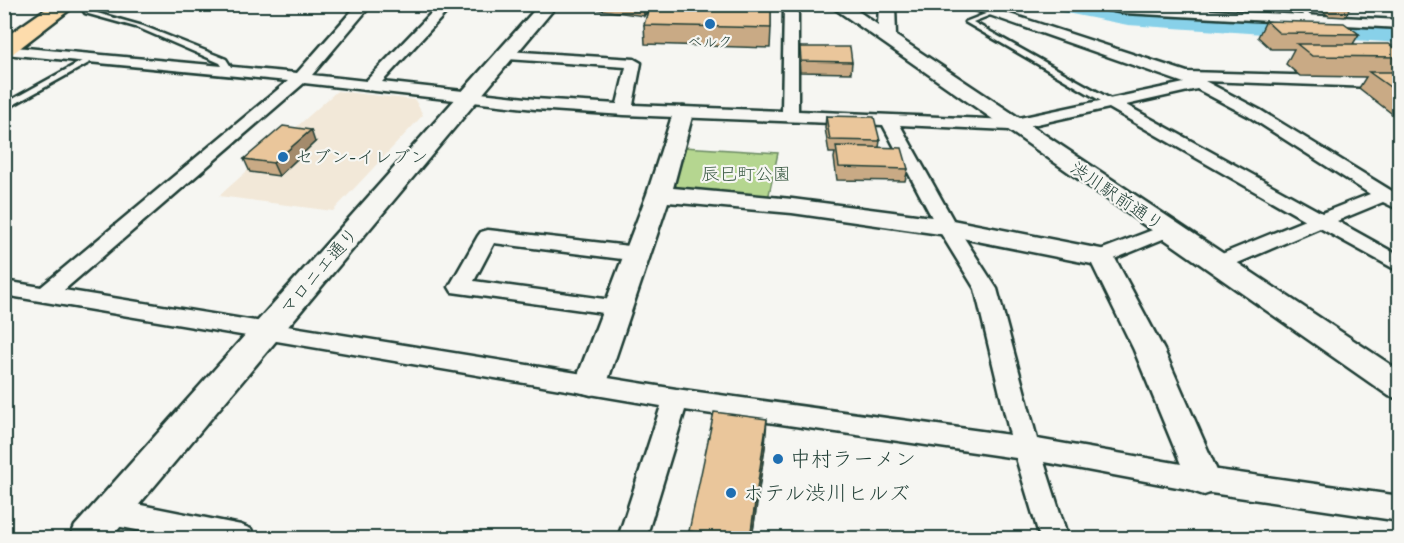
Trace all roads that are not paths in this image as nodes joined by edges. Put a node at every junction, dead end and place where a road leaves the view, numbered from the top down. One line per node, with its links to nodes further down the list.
1 (67, 4): 16 (main road)
2 (83, 4): 19 (lane)
3 (366, 4): 21 (street)
4 (448, 4): 24 (street)
5 (550, 4): 17 (street, マロニエ通り)
6 (801, 4): 30 (street)
7 (836, 4): 15 (street, 渋川駅前通り)
8 (887, 4): 15 (street)
9 (964, 4): 12 (street)
10 (1097, 4): 13 (street)
11 (1294, 4): 13 (lane)
12 (990, 14): 20 (street); 26 (lane)
13 (1312, 20): 14 (street)
14 (1400, 24)
15 (887, 38): 32 (street, 渋川駅前通り)
16 (4, 50): 18 (street)
17 (507, 55): 25 (street, マロニエ通り); 28 (street)
18 (92, 59): 19 (street); 27 (lane)
19 (229, 70): 21 (street)
20 (1183, 76): 22 (street); 23 (street)
21 (301, 78): 24 (street); 43 (street)
22 (1400, 83)
23 (1200, 84): 26 (street); 34 (street)
24 (370, 85): 25 (street)
25 (470, 97): 28 (street); 45 (street, マロニエ通り)
26 (1111, 103): 32 (street); 35 (street)
27 (4, 108)
28 (624, 110): 29 (street)
29 (683, 113): 30 (street); 33 (street)
30 (790, 116): 31 (street)
31 (889, 120): 32 (street); 36 (street)
32 (1010, 124): 37 (street, 渋川駅前通り)
33 (659, 194): 36 (street); 38 (street)
34 (1391, 200): 35 (street)
35 (1321, 221): 40 (street); 41 (street)
36 (947, 227): 39 (street); 49 (street)
37 (1168, 230): 39 (street); 40 (street, 渋川駅前通り)
38 (638, 254): 44 (street); 44 (street)
39 (1102, 257): 50 (street)
40 (1219, 263): 47 (street, 渋川駅前通り)
41 (1400, 265)
42 (4, 288): 43 (street)
43 (46, 294): 45 (street)
44 (618, 307): 46 (street)
45 (268, 331): 46 (street); 52 (street, マロニエ通り)
46 (591, 384): 48 (street)
47 (1400, 387)
48 (676, 399): 49 (street); 55 (street)
49 (1026, 448): 50 (street); 56 (street)
50 (1204, 480): 51 (street)
51 (1400, 509)
52 (111, 512): 53 (street, マロニエ通り); 54 (street)
53 (88, 538)
54 (241, 538)
55 (632, 538)
56 (1053, 538)

